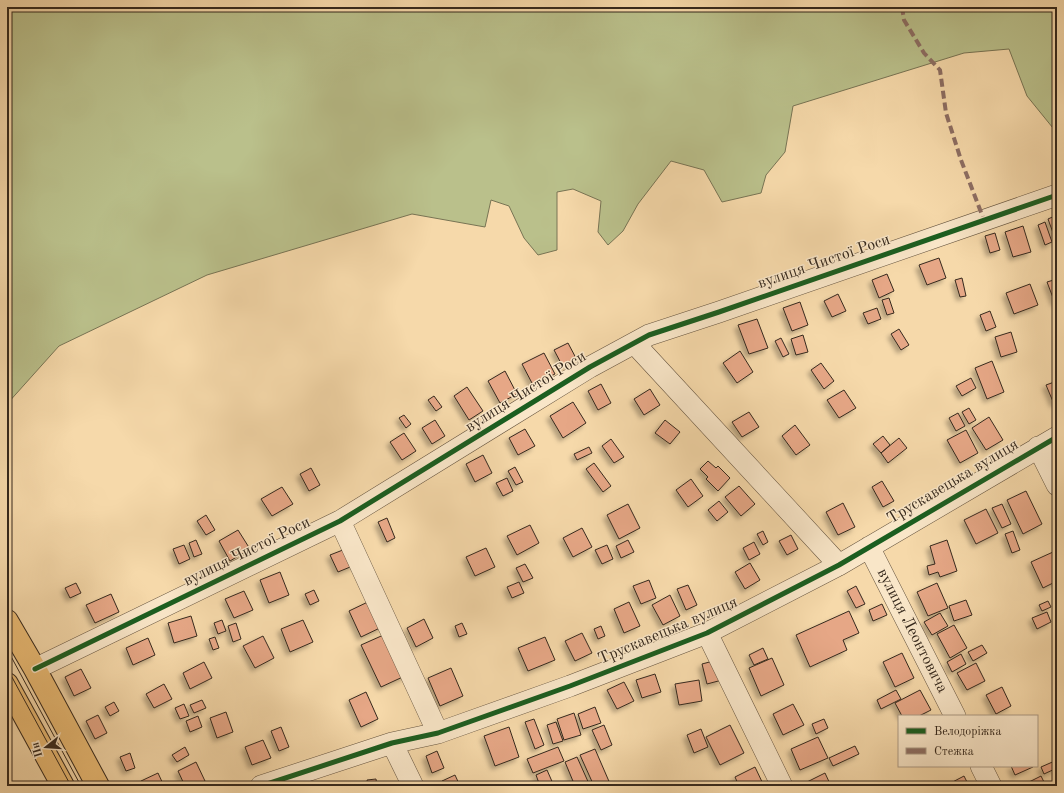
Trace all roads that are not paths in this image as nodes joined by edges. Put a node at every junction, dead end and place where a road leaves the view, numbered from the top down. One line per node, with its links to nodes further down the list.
1 (1057, 194): 2 (street, вулиця Чистої Роси)
2 (634, 343): 6 (street, вулиця Чистої Роси); 8 (street)
3 (1057, 436): 4 (street, Трускавецька вулиця)
4 (1038, 447): 5 (street); 7 (street, Трускавецька вулиця)
5 (1057, 485)
6 (340, 521): 11 (street, вулиця Чистої Роси); 14 (street)
7 (869, 547): 8 (street, Трускавецька вулиця); 13 (street, вулиця Леонтовича)
8 (839, 565): 10 (street, Трускавецька вулиця)
9 (7, 621): 11 (main road)
10 (707, 633): 14 (street, Трускавецька вулиця); 21 (street)
11 (34, 669): 18 (main road)
12 (7, 684): 17 (main road)
13 (954, 715)
14 (438, 733): 15 (street, Трускавецька вулиця)
15 (392, 743): 19 (street, Трускавецька вулиця); 20 (street)
16 (982, 767): 22 (street)
17 (63, 786)
18 (98, 786)
19 (261, 786)
20 (413, 786)
21 (782, 786)
22 (991, 786)

